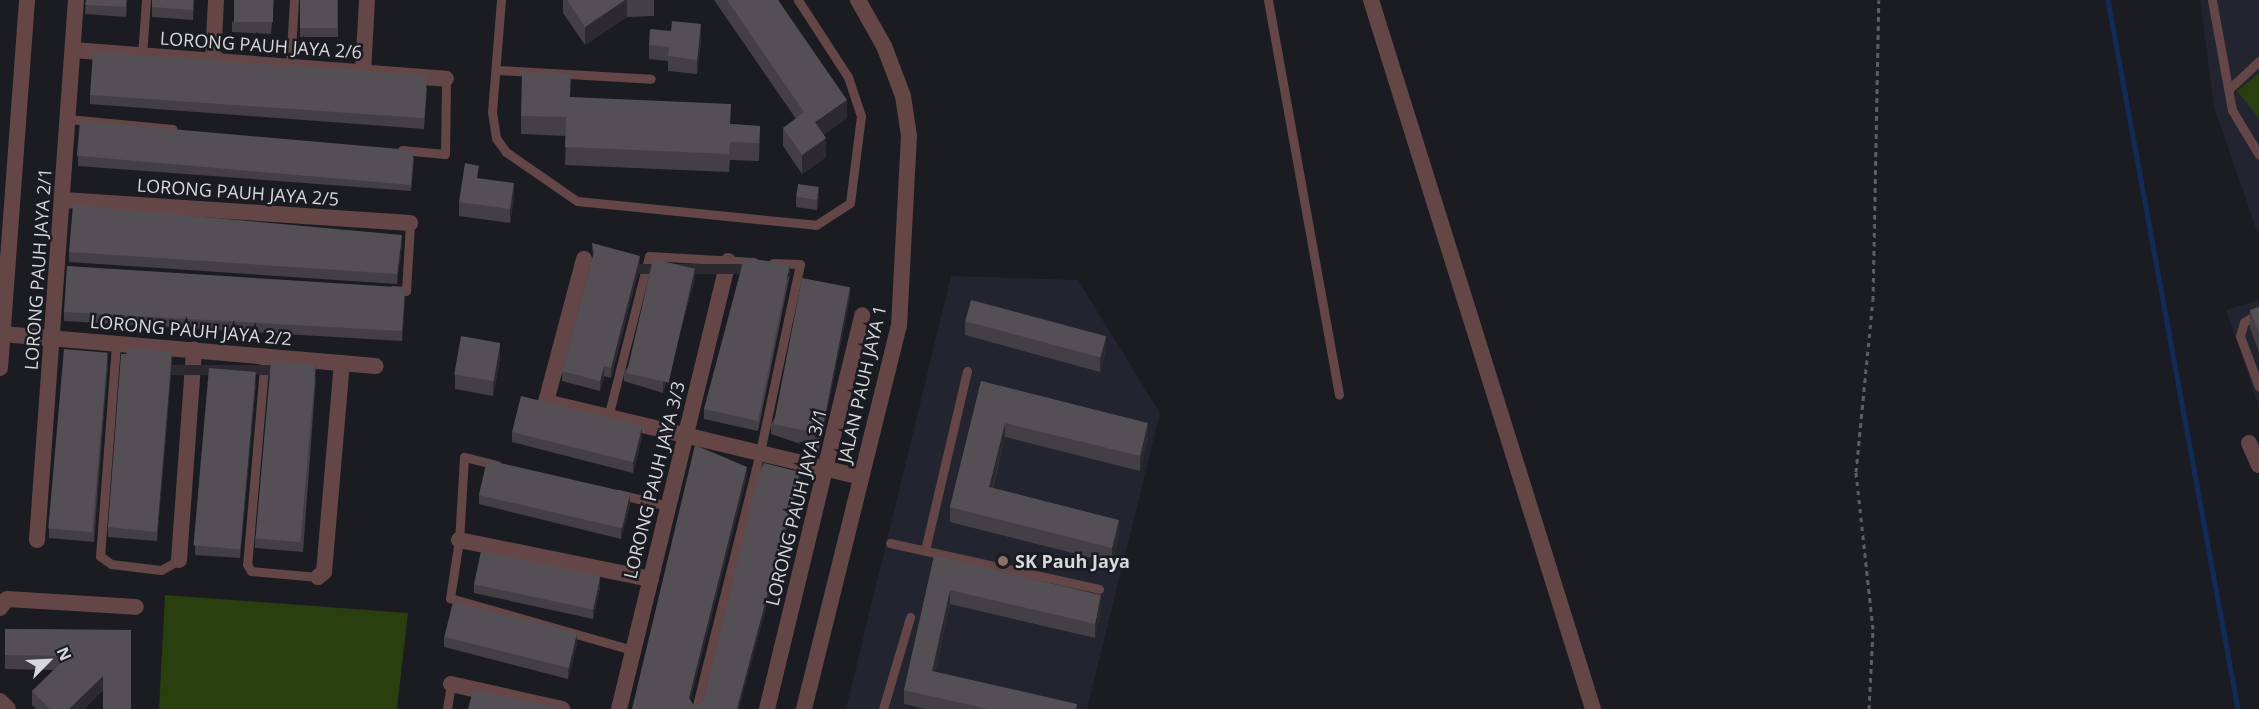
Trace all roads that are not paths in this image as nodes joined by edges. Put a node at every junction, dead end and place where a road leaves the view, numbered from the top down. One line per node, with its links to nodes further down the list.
1 (27, 0): 25 (street)
2 (76, 0): 13 (street, LORONG PAUH JAYA 2/1)
3 (146, 0): 14 (lane)
4 (216, 0): 15 (street)
5 (294, 0): 17 (lane)
6 (367, 0): 19 (street)
7 (501, 0): 18 (lane)
8 (798, 0): 18 (lane)
9 (858, 0): 53 (street, JALAN PAUH JAYA 1)
10 (1268, 0): 45 (lane)
11 (1371, 0): 78 (street)
12 (2212, 0): 22 (lane)
13 (73, 50): 14 (street, LORONG PAUH JAYA 2/6); 23 (street, LORONG PAUH JAYA 2/1)
14 (142, 56): 15 (street, LORONG PAUH JAYA 2/6)
15 (213, 61): 17 (street, LORONG PAUH JAYA 2/6)
16 (2259, 61): 22 (lane)
17 (290, 67): 19 (street, LORONG PAUH JAYA 2/6)
18 (497, 70): 21 (lane)
19 (363, 73): 20 (street, LORONG PAUH JAYA 2/6)
20 (446, 79): 26 (lane)
21 (651, 79)
22 (2229, 89): 27 (lane)
23 (68, 119): 24 (lane); 28 (street, LORONG PAUH JAYA 2/1)
24 (185, 130)
25 (8, 146): 35 (street)
26 (386, 148)
27 (2259, 155)
28 (64, 200): 29 (street, LORONG PAUH JAYA 2/5); 36 (street, LORONG PAUH JAYA 2/1)
29 (410, 223): 32 (lane)
30 (584, 259): 46 (street)
31 (728, 261): 46 (lane); 47 (street, LORONG PAUH JAYA 3/3); 49 (lane)
32 (383, 290)
33 (2259, 313): 44 (lane)
34 (862, 315): 52 (street, LORONG PAUH JAYA 3/1)
35 (2, 334): 36 (street, LORONG PAUH JAYA 2/2); 42 (street)
36 (52, 338): 37 (street, LORONG PAUH JAYA 2/2); 56 (street, LORONG PAUH JAYA 2/1)
37 (116, 344): 38 (street, LORONG PAUH JAYA 2/2); 60 (lane)
38 (194, 350): 39 (street, LORONG PAUH JAYA 2/2); 60 (street)
39 (265, 356): 40 (street, LORONG PAUH JAYA 2/2); 61 (lane)
40 (342, 363): 41 (street, LORONG PAUH JAYA 2/2); 61 (street)
41 (376, 366)
42 (0, 368)
43 (967, 371): 59 (lane)
44 (2259, 387)
45 (1339, 395)
46 (609, 417): 47 (street)
47 (686, 435): 49 (street); 55 (street, LORONG PAUH JAYA 3/3)
48 (2249, 443): 50 (street)
49 (760, 452): 52 (street); 74 (lane)
50 (2259, 465)
51 (509, 468): 57 (lane)
52 (825, 468): 53 (street); 75 (street, LORONG PAUH JAYA 3/1)
53 (861, 477): 76 (street, JALAN PAUH JAYA 1)
54 (611, 493): 55 (lane)
55 (668, 506): 62 (street, LORONG PAUH JAYA 3/3)
56 (37, 540)
57 (459, 540): 62 (street); 67 (lane)
58 (890, 543): 59 (lane)
59 (925, 550): 63 (lane)
60 (179, 560)
61 (318, 577)
62 (651, 579): 67 (street, LORONG PAUH JAYA 3/3)
63 (1099, 589)
64 (136, 607): 65 (street)
65 (0, 608)
66 (910, 616): 77 (lane)
67 (633, 650): 73 (street, LORONG PAUH JAYA 3/3)
68 (451, 684): 71 (lane); 72 (street)
69 (0, 701): 70 (street)
70 (8, 709)
71 (447, 709)
72 (562, 709)
73 (619, 709)
74 (696, 709)
75 (767, 709)
76 (804, 709)
77 (883, 709)
78 (1593, 709)

